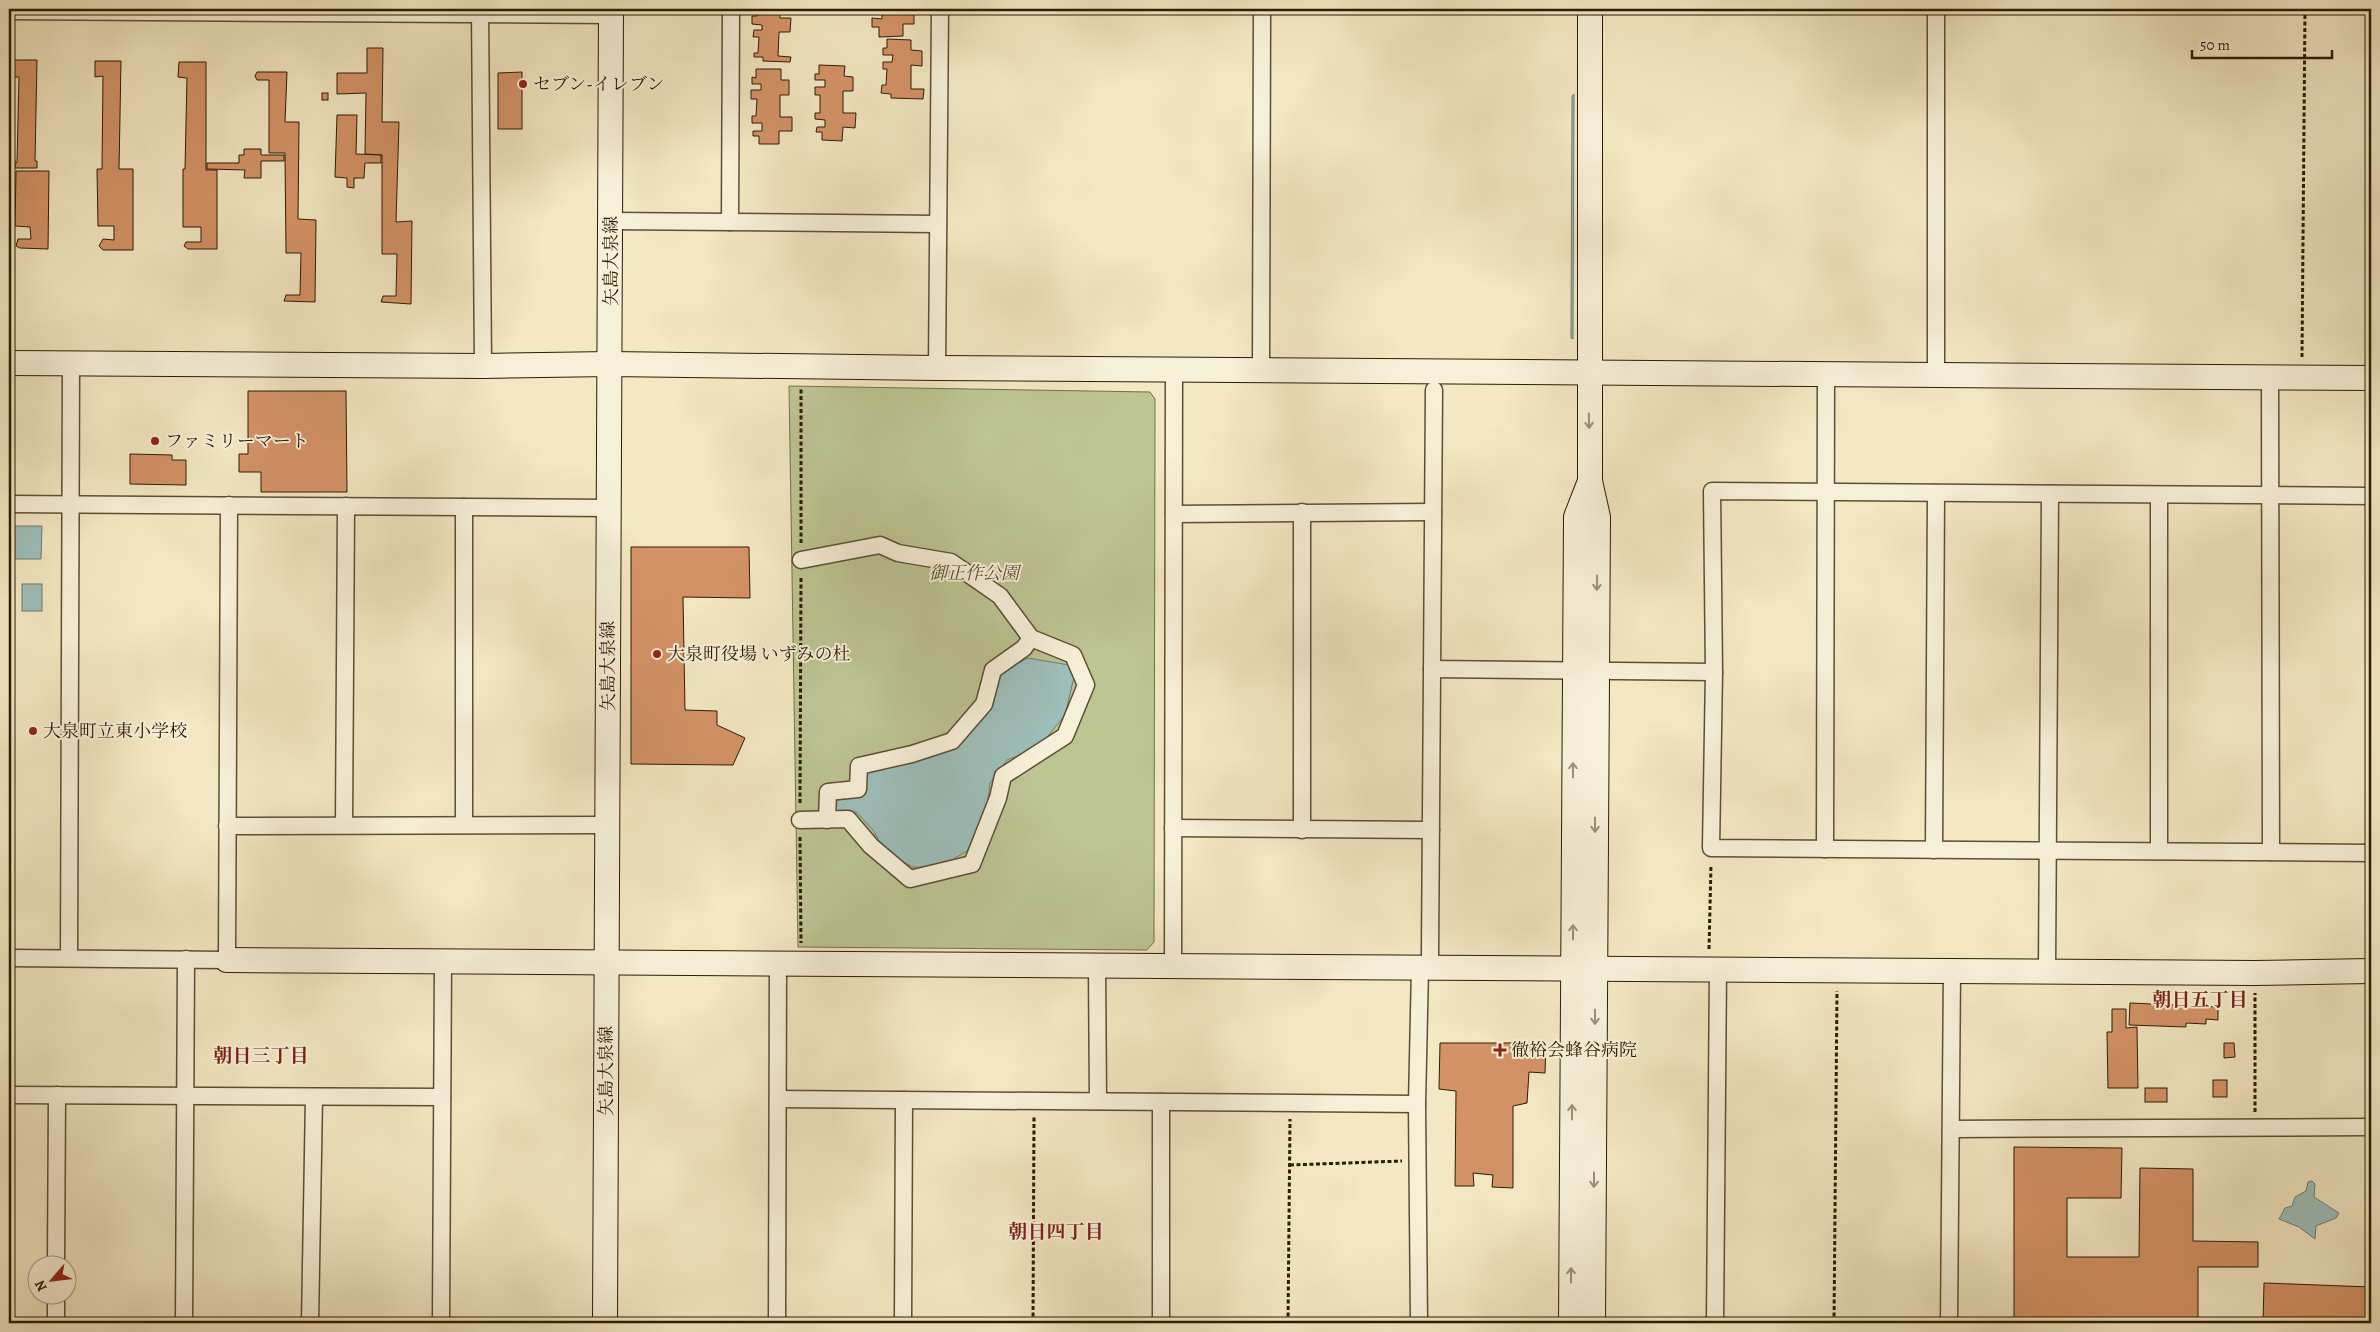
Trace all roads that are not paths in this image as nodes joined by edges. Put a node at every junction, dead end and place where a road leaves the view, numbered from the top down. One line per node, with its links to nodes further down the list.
1 (731, 9): 14 (street)
2 (940, 9): 15 (street)
3 (1262, 9): 22 (street)
4 (1590, 9): 23 (street)
5 (1936, 9): 25 (street)
6 (34, 10): 7 (street); 9 (street)
7 (146, 10): 8 (street)
8 (256, 10): 10 (street)
9 (9, 11)
10 (369, 11): 11 (street)
11 (480, 11): 12 (street); 19 (street)
12 (611, 12): 13 (street, 矢島大泉線)
13 (611, 222): 14 (street); 18 (street, 矢島大泉線)
14 (730, 222): 15 (street)
15 (938, 224): 20 (street)
16 (9, 363): 17 (street)
17 (71, 363): 19 (street); 36 (street)
18 (610, 364): 19 (street); 20 (street); 40 (street, 矢島大泉線)
19 (483, 366)
20 (937, 368): 21 (street)
21 (1174, 370): 22 (street); 43 (street)
22 (1262, 371): 23 (street)
23 (1589, 373): 24 (street); 47 (street, one-way to 47)
24 (1826, 374): 25 (street); 29 (street)
25 (1936, 375): 26 (street)
26 (2270, 377): 27 (street); 33 (street)
27 (2371, 378)
28 (1434, 390): 42 (street)
29 (1827, 492): 30 (street); 48 (street); 58 (street)
30 (1936, 493): 31 (street); 59 (street)
31 (2050, 494): 32 (street); 60 (street)
32 (2159, 495): 33 (street); 61 (street)
33 (2269, 496): 34 (street); 62 (street)
34 (2371, 496)
35 (9, 504): 36 (street)
36 (70, 504): 37 (street); 65 (street)
37 (229, 505): 38 (street); 53 (street)
38 (346, 506): 39 (street); 54 (street)
39 (464, 507): 40 (street); 52 (street)
40 (609, 508): 51 (street, 矢島大泉線)
41 (1302, 512): 42 (street); 43 (street); 56 (street)
42 (1433, 512): 46 (street)
43 (1174, 514): 55 (street)
44 (801, 560): 45 (street)
45 (1031, 638): 50 (street); 50 (street)
46 (1432, 669): 47 (street); 57 (street)
47 (1585, 671): 48 (street); 74 (street)
48 (1714, 672): 58 (street)
49 (800, 820): 50 (street)
50 (827, 820)
51 (607, 824): 52 (street); 70 (street, 矢島大泉線)
52 (464, 825): 54 (street)
53 (227, 826): 54 (street); 67 (street)
54 (344, 826)
55 (1173, 828): 56 (street); 73 (street)
56 (1302, 830): 57 (street)
57 (1431, 830): 69 (street)
58 (1825, 849): 59 (street)
59 (1934, 850): 60 (street)
60 (2048, 850): 61 (street); 77 (street)
61 (2159, 851): 62 (street)
62 (2271, 852): 63 (street)
63 (2371, 853)
64 (9, 958): 65 (street)
65 (69, 958): 66 (street)
66 (186, 959): 67 (street); 81 (street)
67 (226, 960): 68 (street)
68 (443, 961): 70 (street); 83 (street)
69 (1425, 961): 73 (street); 74 (street); 88 (street)
70 (606, 963): 71 (street); 97 (street, 矢島大泉線)
71 (789, 964): 72 (street); 84 (street)
72 (1097, 966): 73 (street); 86 (street)
73 (1173, 966)
74 (1584, 969): 75 (street); 102 (street, one-way to 74); 103 (street, one-way to 103)
75 (1713, 969): 76 (street); 104 (street)
76 (1952, 971): 77 (street); 90 (street)
77 (2047, 971): 78 (street)
78 (2371, 971)
79 (9, 1095): 80 (street)
80 (57, 1095): 81 (street); 91 (street)
81 (185, 1096): 82 (street); 94 (street)
82 (314, 1097): 83 (street); 95 (street)
83 (442, 1098): 96 (street)
84 (778, 1099): 85 (street); 98 (street)
85 (904, 1100): 86 (street); 99 (street)
86 (1098, 1102): 87 (street)
87 (1161, 1102): 88 (street); 100 (street)
88 (1417, 1104): 101 (street)
89 (2371, 1127): 90 (street)
90 (1952, 1129): 105 (street)
91 (56, 1254)
92 (56, 1304): 93 (street)
93 (56, 1323)
94 (184, 1323)
95 (310, 1323)
96 (441, 1323)
97 (605, 1323)
98 (777, 1323)
99 (903, 1323)
100 (1161, 1323)
101 (1418, 1323)
102 (1571, 1323)
103 (1593, 1323)
104 (1715, 1323)
105 (1950, 1323)

